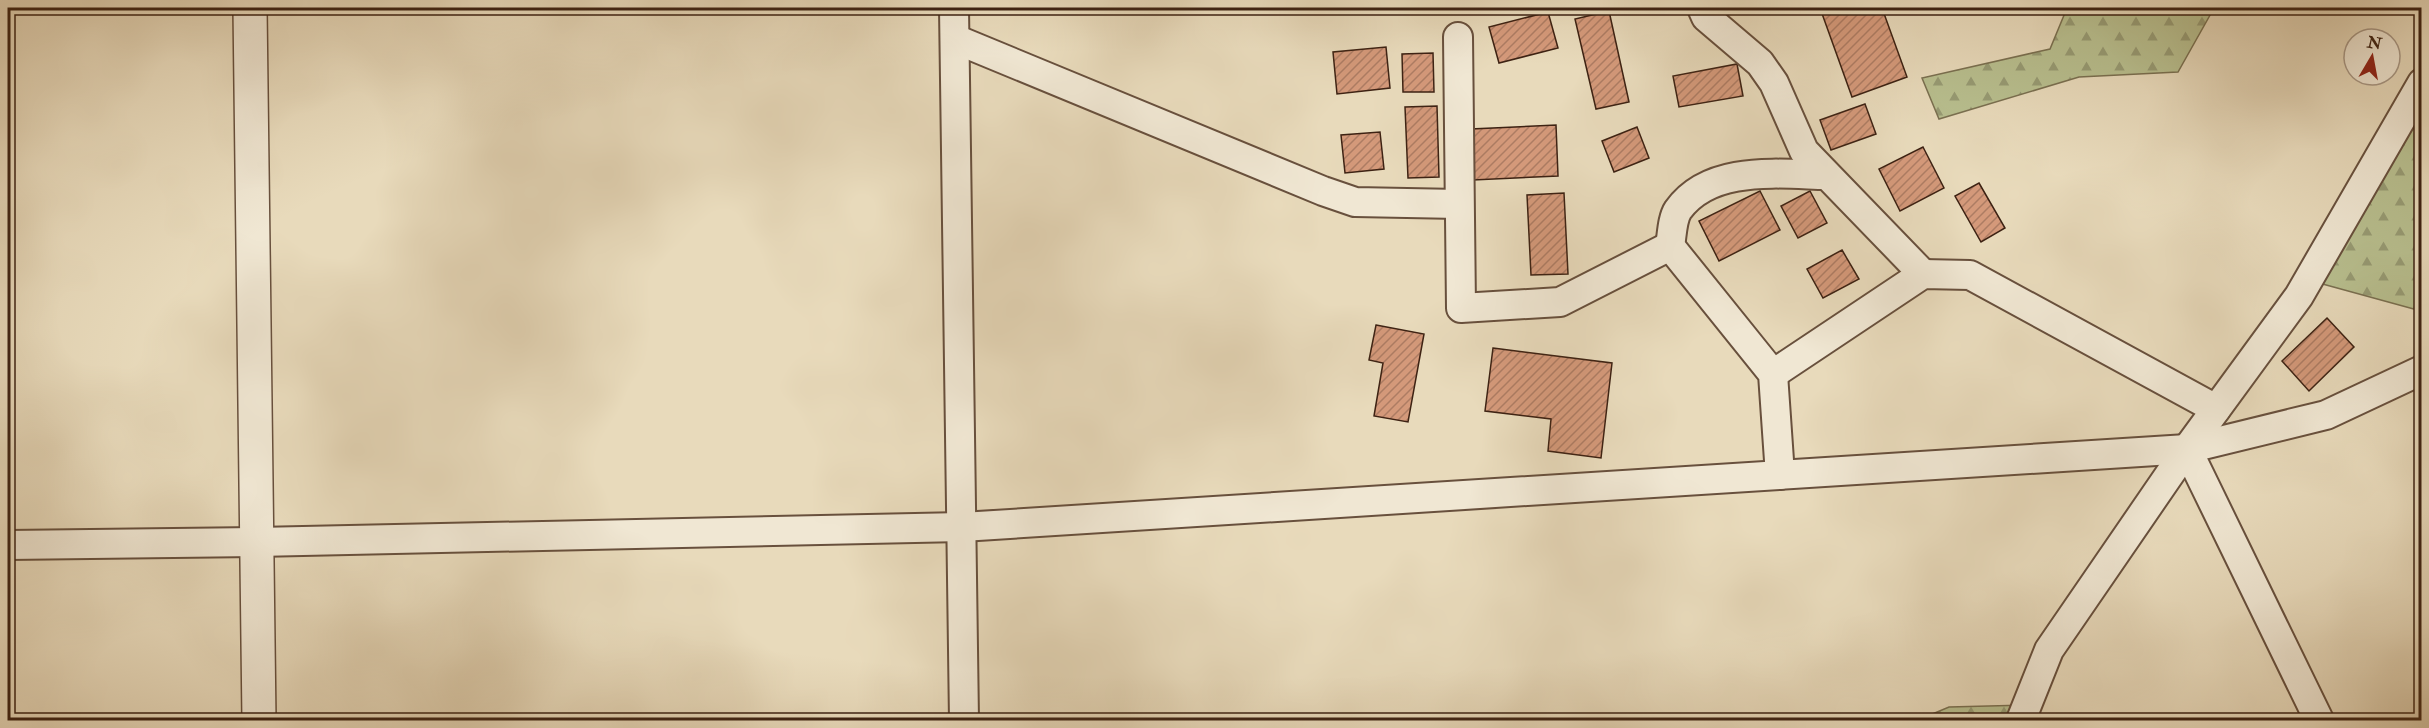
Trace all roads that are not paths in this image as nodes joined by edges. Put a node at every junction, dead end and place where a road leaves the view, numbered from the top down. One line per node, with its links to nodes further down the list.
1 (250, 8): 17 (street)
2 (954, 8): 5 (street)
3 (1702, 8): 7 (street)
4 (1458, 37): 8 (street)
5 (955, 39): 8 (street); 16 (street)
6 (2421, 83): 13 (street)
7 (1826, 175): 9 (street); 10 (street)
8 (1459, 204): 9 (street)
9 (1670, 246): 12 (street)
10 (1923, 274): 12 (street); 13 (street)
11 (2421, 370): 14 (street)
12 (1773, 374): 15 (street)
13 (2216, 409): 14 (street)
14 (2187, 449): 15 (street); 21 (street); 22 (street)
15 (1780, 475): 16 (street)
16 (962, 526): 17 (street); 20 (street)
17 (257, 542): 18 (street); 19 (street)
18 (8, 545)
19 (259, 720)
20 (964, 720)
21 (2021, 720)
22 (2319, 720)

